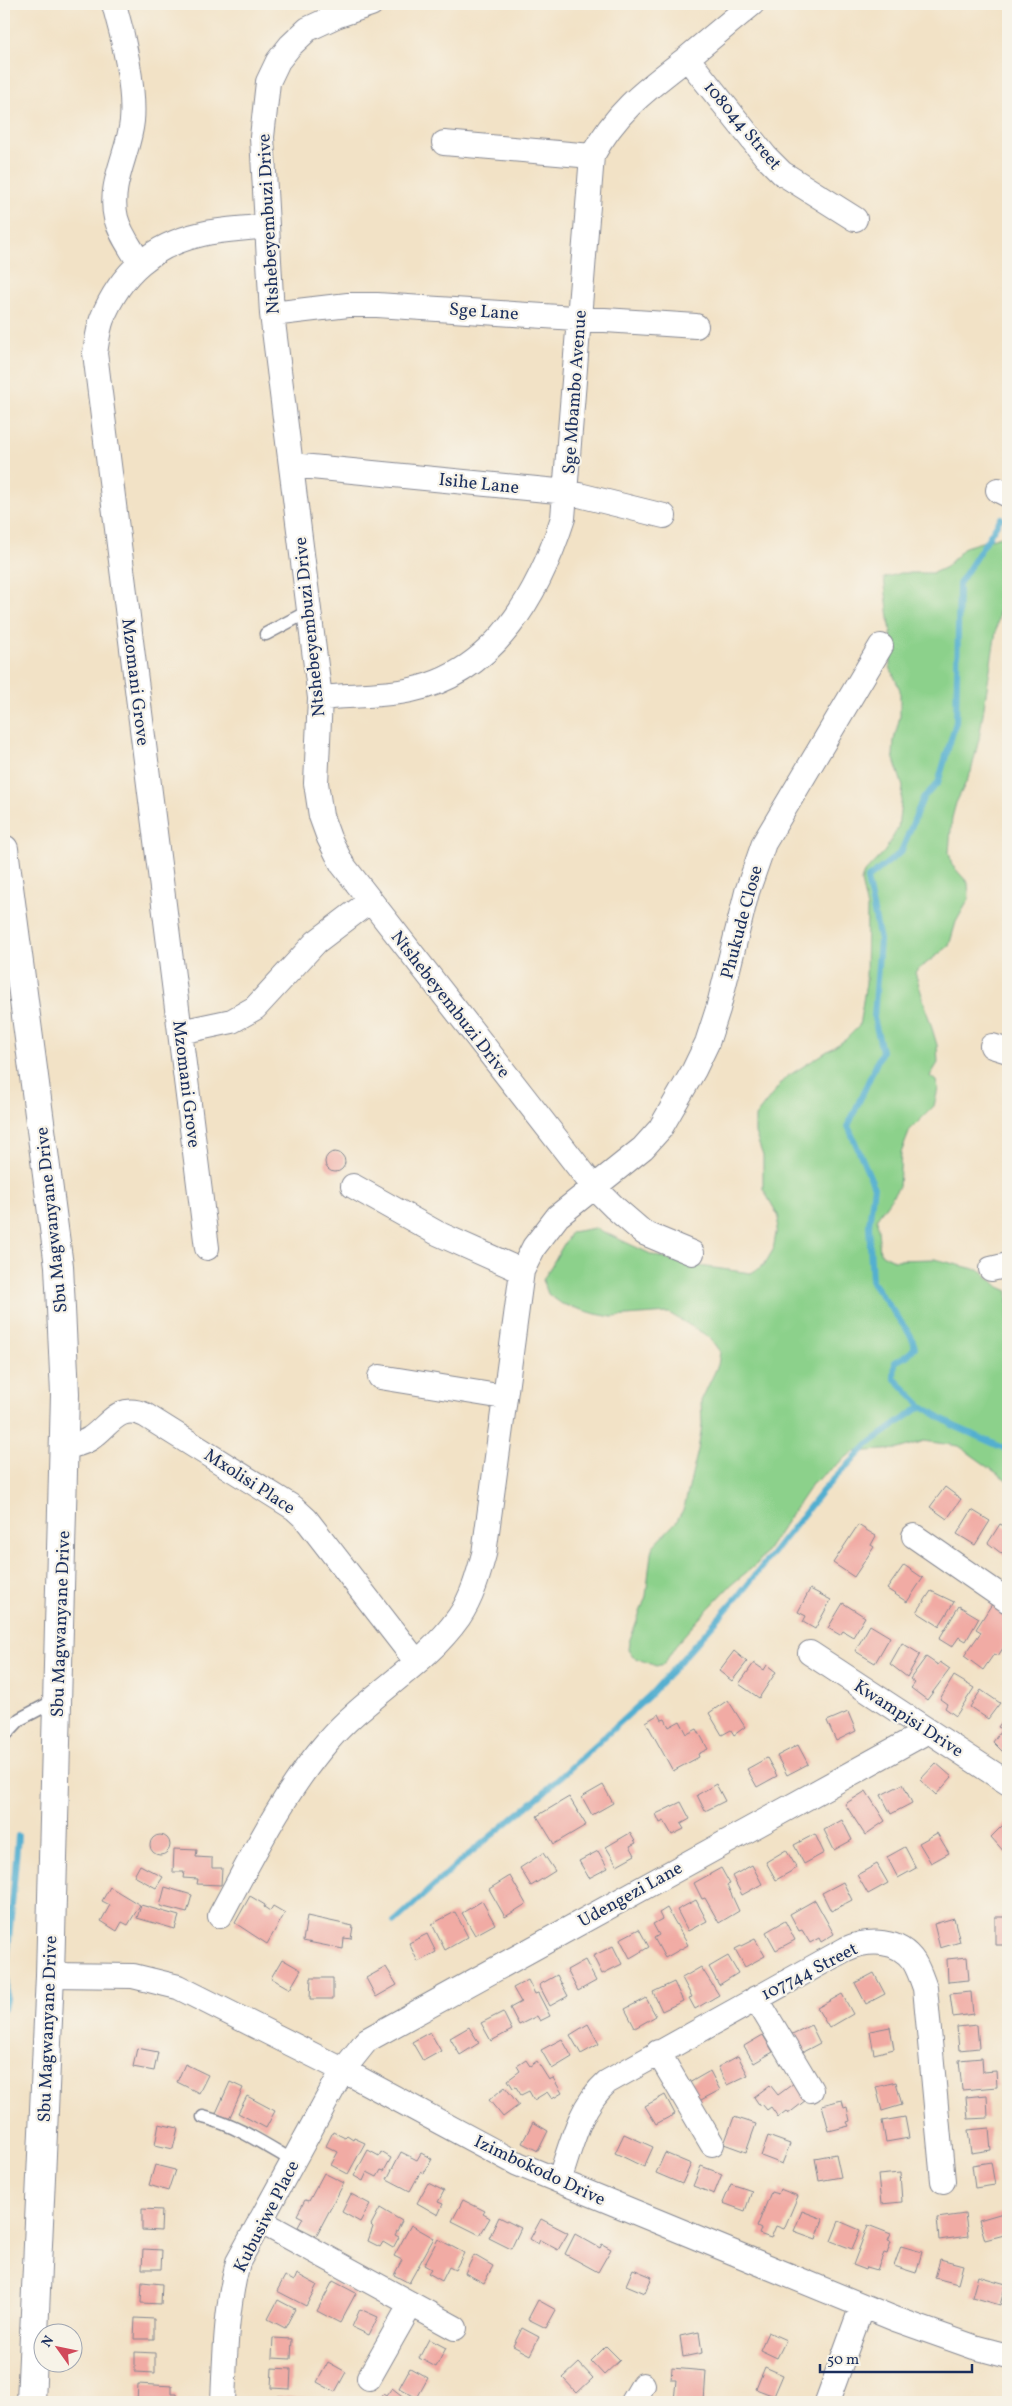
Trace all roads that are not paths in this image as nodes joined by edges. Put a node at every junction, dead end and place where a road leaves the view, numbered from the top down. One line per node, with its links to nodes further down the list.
1 (114, 4): 9 (street)
2 (371, 4): 8 (street, Ntshebeyembuzi Drive)
3 (752, 4): 4 (street, Sge Mbambo Avenue)
4 (687, 58): 6 (street, Sge Mbambo Avenue); 7 (street, 108044 Street)
5 (444, 143): 6 (street)
6 (592, 156): 11 (street, Sge Mbambo Avenue)
7 (855, 219)
8 (267, 226): 9 (street, Mzomani Grove); 10 (street, Ntshebeyembuzi Drive)
9 (139, 262): 22 (street, Mzomani Grove)
10 (272, 314): 11 (street, Sge Lane); 13 (street, Ntshebeyembuzi Drive)
11 (579, 319): 12 (street, Sge Lane); 14 (street, Sge Mbambo Avenue)
12 (696, 326)
13 (291, 465): 14 (street, Isihe Lane); 16 (street, Ntshebeyembuzi Drive)
14 (567, 492): 15 (street, Isihe Lane); 19 (street, Sge Mbambo Avenue)
15 (664, 516)
16 (309, 612): 17 (lane); 19 (street, Ntshebeyembuzi Drive)
17 (266, 634)
18 (881, 646): 24 (street, Phukude Close)
19 (320, 698): 21 (street, Ntshebeyembuzi Drive)
20 (4, 849): 30 (main road, Sbu Magwanyane Drive)
21 (370, 902): 22 (street); 24 (street, Ntshebeyembuzi Drive)
22 (180, 1032): 25 (street, Mzomani Grove)
23 (353, 1186): 27 (street)
24 (594, 1186): 26 (street, Ntshebeyembuzi Drive); 27 (street)
25 (207, 1248)
26 (692, 1253)
27 (522, 1271): 29 (street)
28 (380, 1378): 29 (street)
29 (504, 1397): 34 (street)
30 (64, 1448): 34 (street, Mxolisi Place); 35 (main road, Sbu Magwanyane Drive)
31 (914, 1536): 32 (street)
32 (1008, 1601)
33 (810, 1653): 36 (street, Kwampisi Drive)
34 (416, 1661): 39 (street)
35 (58, 1699): 37 (lane); 40 (main road, Sbu Magwanyane Drive)
36 (928, 1731): 38 (street, Kwampisi Drive); 43 (street, Udengezi Lane)
37 (4, 1736)
38 (1008, 1783)
39 (220, 1916)
40 (50, 1975): 43 (street, Izimbokodo Drive); 56 (main road, Sbu Magwanyane Drive)
41 (756, 1998): 42 (street, 107744 Street); 44 (street); 49 (street, 107744 Street)
42 (658, 2052): 46 (street); 48 (street, 107744 Street)
43 (343, 2070): 47 (street, Kubusiwe Place); 48 (street, Izimbokodo Drive)
44 (811, 2090)
45 (203, 2117): 47 (lane)
46 (712, 2144)
47 (293, 2161): 50 (street, Kubusiwe Place)
48 (559, 2180): 52 (street, Izimbokodo Drive)
49 (943, 2181)
50 (260, 2221): 51 (street); 57 (street, Kubusiwe Place)
51 (410, 2304): 53 (street); 55 (street)
52 (862, 2306): 54 (street, Izimbokodo Drive); 58 (street)
53 (455, 2328)
54 (1008, 2356)
55 (369, 2378)
56 (31, 2402)
57 (223, 2402)
58 (827, 2402)

